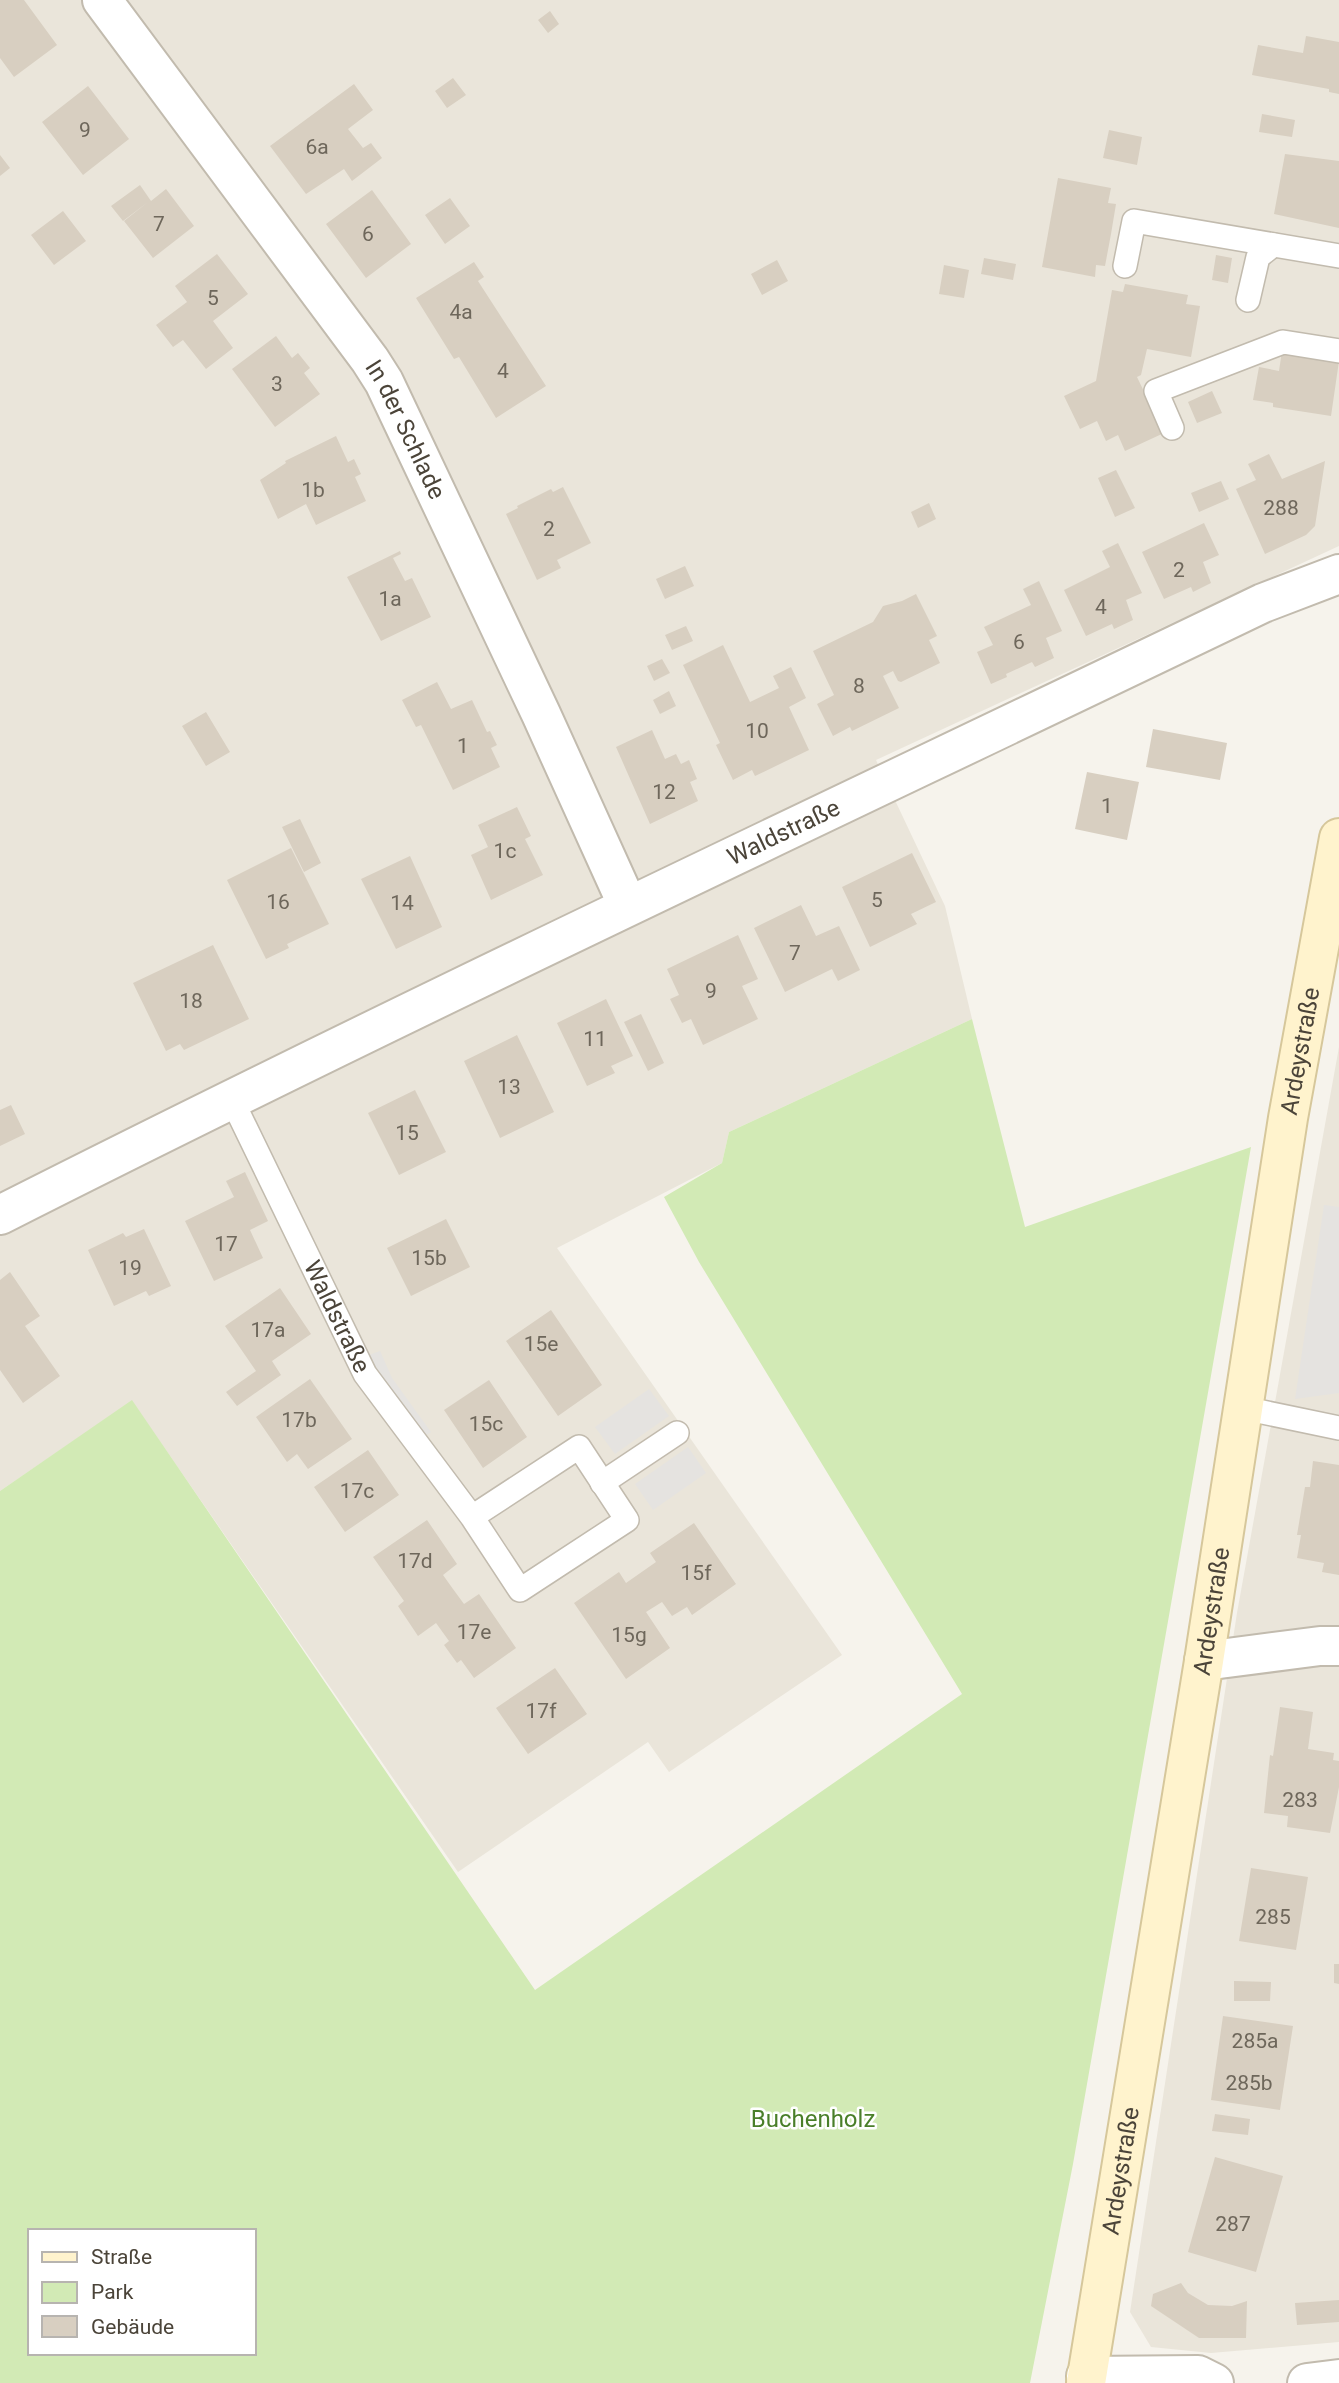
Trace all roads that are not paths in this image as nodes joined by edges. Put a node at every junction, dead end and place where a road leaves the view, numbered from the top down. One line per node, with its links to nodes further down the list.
1 (102, 0): 10 (street, In der Schlade)
2 (1272, 245): 3 (lane); 4 (lane); 5 (lane)
3 (1339, 256)
4 (1125, 266)
5 (1248, 300)
6 (1339, 351): 7 (lane)
7 (1172, 428)
8 (1339, 575): 10 (street, Waldstraße)
9 (1339, 838): 13 (main road, Ardeystraße)
10 (628, 906): 11 (street, Waldstraße)
11 (231, 1098): 12 (street, Waldstraße); 17 (lane, Waldstraße)
12 (0, 1215)
13 (1243, 1408): 14 (lane); 19 (main road, Ardeystraße)
14 (1339, 1428)
15 (677, 1433): 16 (lane)
16 (602, 1483): 17 (lane, Waldstraße); 17 (lane, Waldstraße)
17 (472, 1517)
18 (1339, 1646): 19 (street)
19 (1204, 1661): 21 (main road, Ardeystraße)
20 (1339, 2379): 23 (street)
21 (1086, 2380): 22 (street)
22 (1214, 2383)
23 (1307, 2383)

